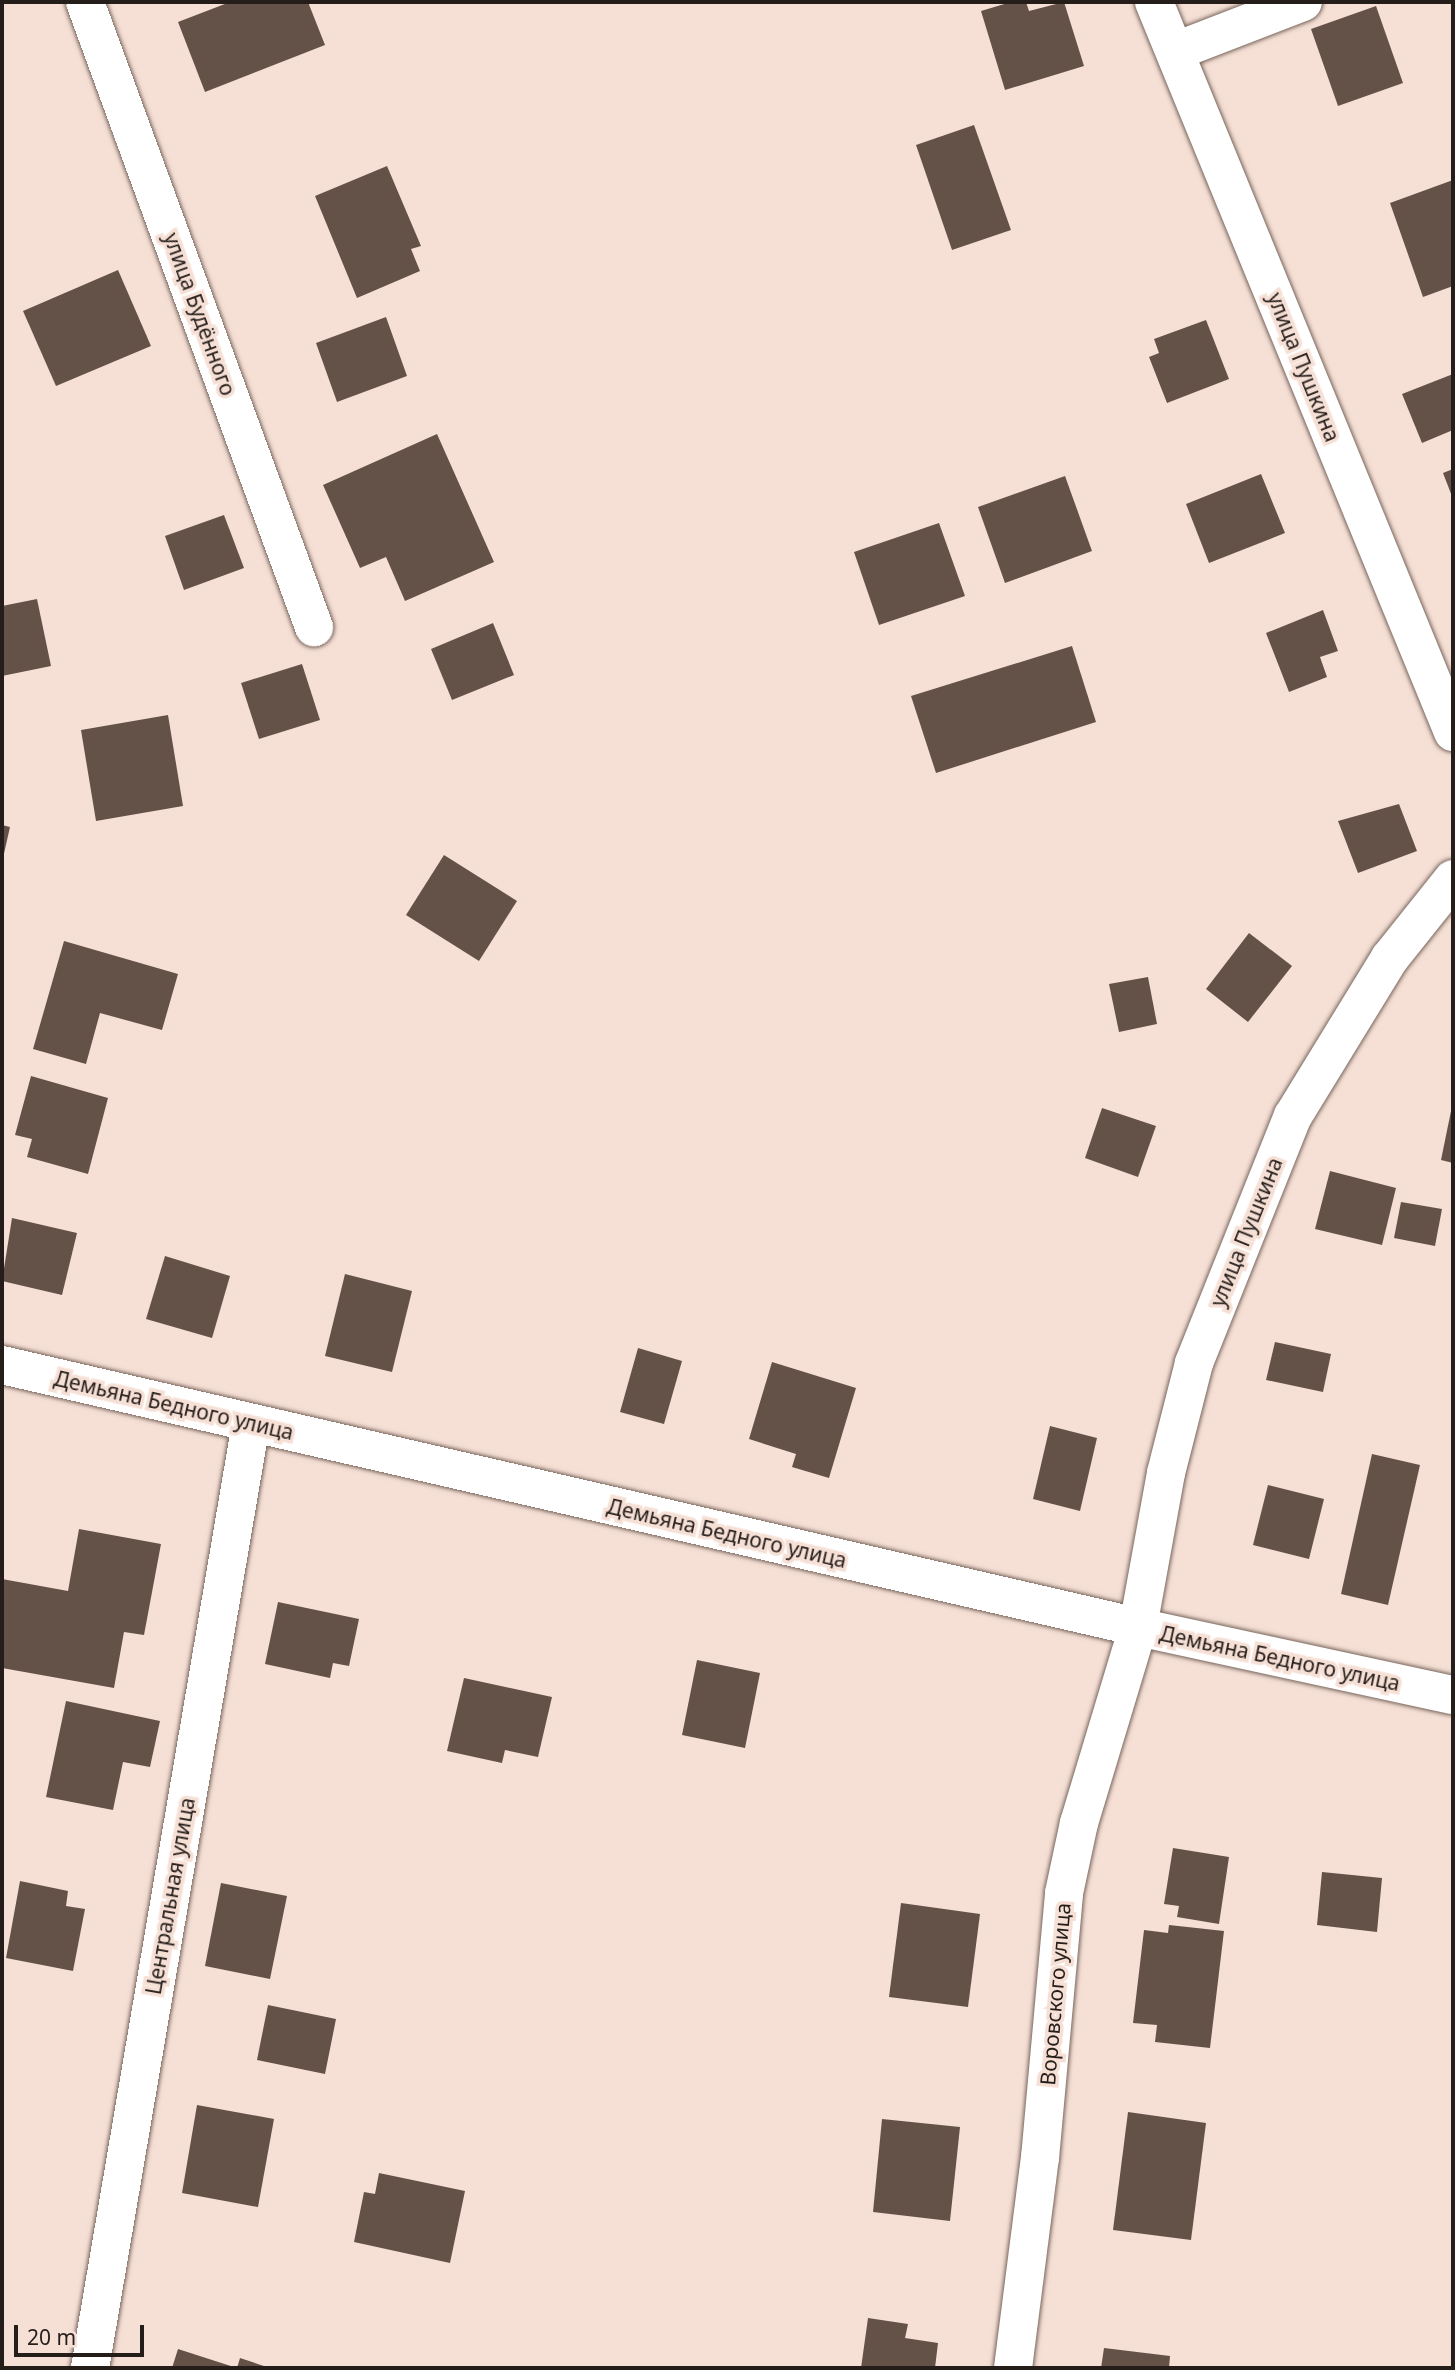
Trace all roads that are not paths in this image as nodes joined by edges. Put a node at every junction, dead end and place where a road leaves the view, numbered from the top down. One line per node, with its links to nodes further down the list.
1 (85, 2): 5 (street, улица Будённого)
2 (1154, 2): 4 (street, улица Пушкина)
3 (1303, 2): 4 (street)
4 (1175, 51): 6 (street, улица Пушкина)
5 (314, 626)
6 (1453, 732)
7 (1453, 879): 10 (street, улица Пушкина)
8 (2, 1365): 9 (street, Демьяна Бедного улица)
9 (251, 1423): 10 (street, Демьяна Бедного улица); 12 (street, Центральная улица)
10 (1138, 1628): 11 (street, Демьяна Бедного улица); 13 (street, Воровского улица)
11 (1453, 1695)
12 (90, 2368)
13 (1013, 2368)

